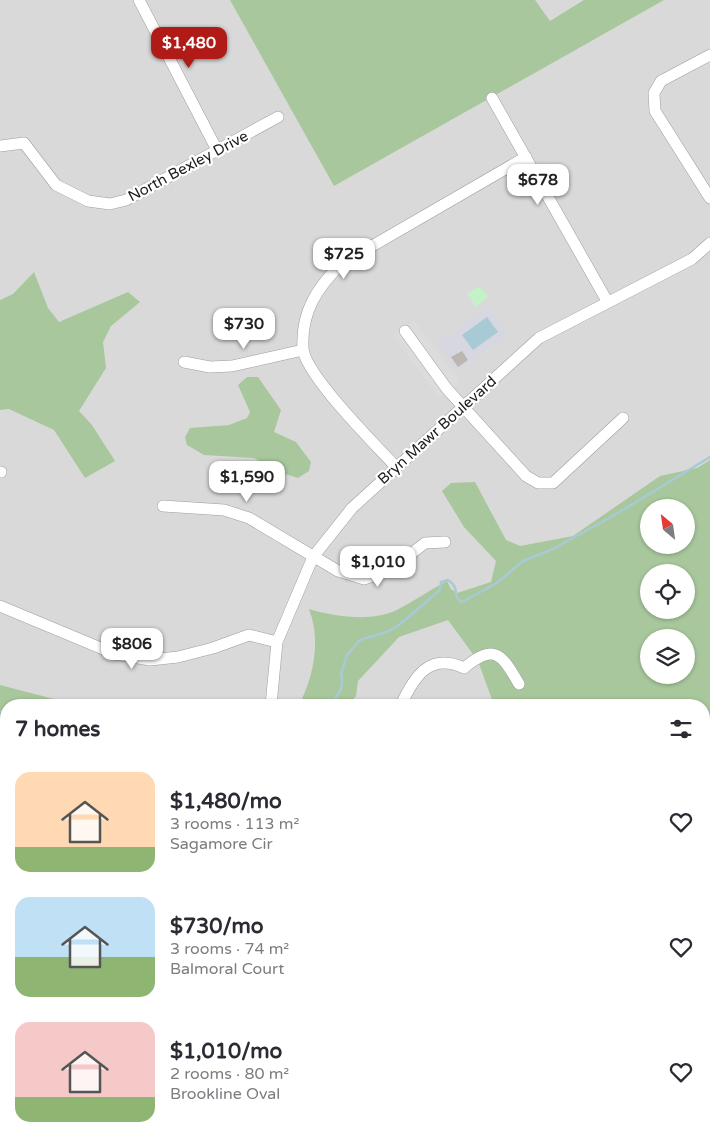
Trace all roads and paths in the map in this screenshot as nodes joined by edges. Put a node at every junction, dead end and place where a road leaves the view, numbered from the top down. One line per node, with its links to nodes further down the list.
1 (139, 0): 6 (street)
2 (710, 55): 8 (street)
3 (492, 98): 7 (street)
4 (278, 117): 6 (street, North Bexley Drive)
5 (0, 146): 6 (street, North Bexley Drive)
6 (217, 150)
7 (526, 157): 10 (street); 12 (street)
8 (710, 198)
9 (710, 243): 10 (street, Bryn Mawr Boulevard)
10 (607, 302): 14 (street, Bryn Mawr Boulevard)
11 (406, 331): 14 (street)
12 (303, 350): 13 (street); 16 (street)
13 (184, 362)
14 (464, 406): 15 (street); 16 (street, Bryn Mawr Boulevard)
15 (623, 418)
16 (396, 467): 19 (street, Bryn Mawr Boulevard)
17 (163, 506): 19 (street)
18 (445, 542): 19 (street)
19 (313, 557): 21 (street, Bryn Mawr Boulevard)
20 (0, 606): 21 (street)
21 (277, 642): 23 (street, Bryn Mawr Boulevard)
22 (519, 684): 24 (street)
23 (272, 699)
24 (403, 699)

